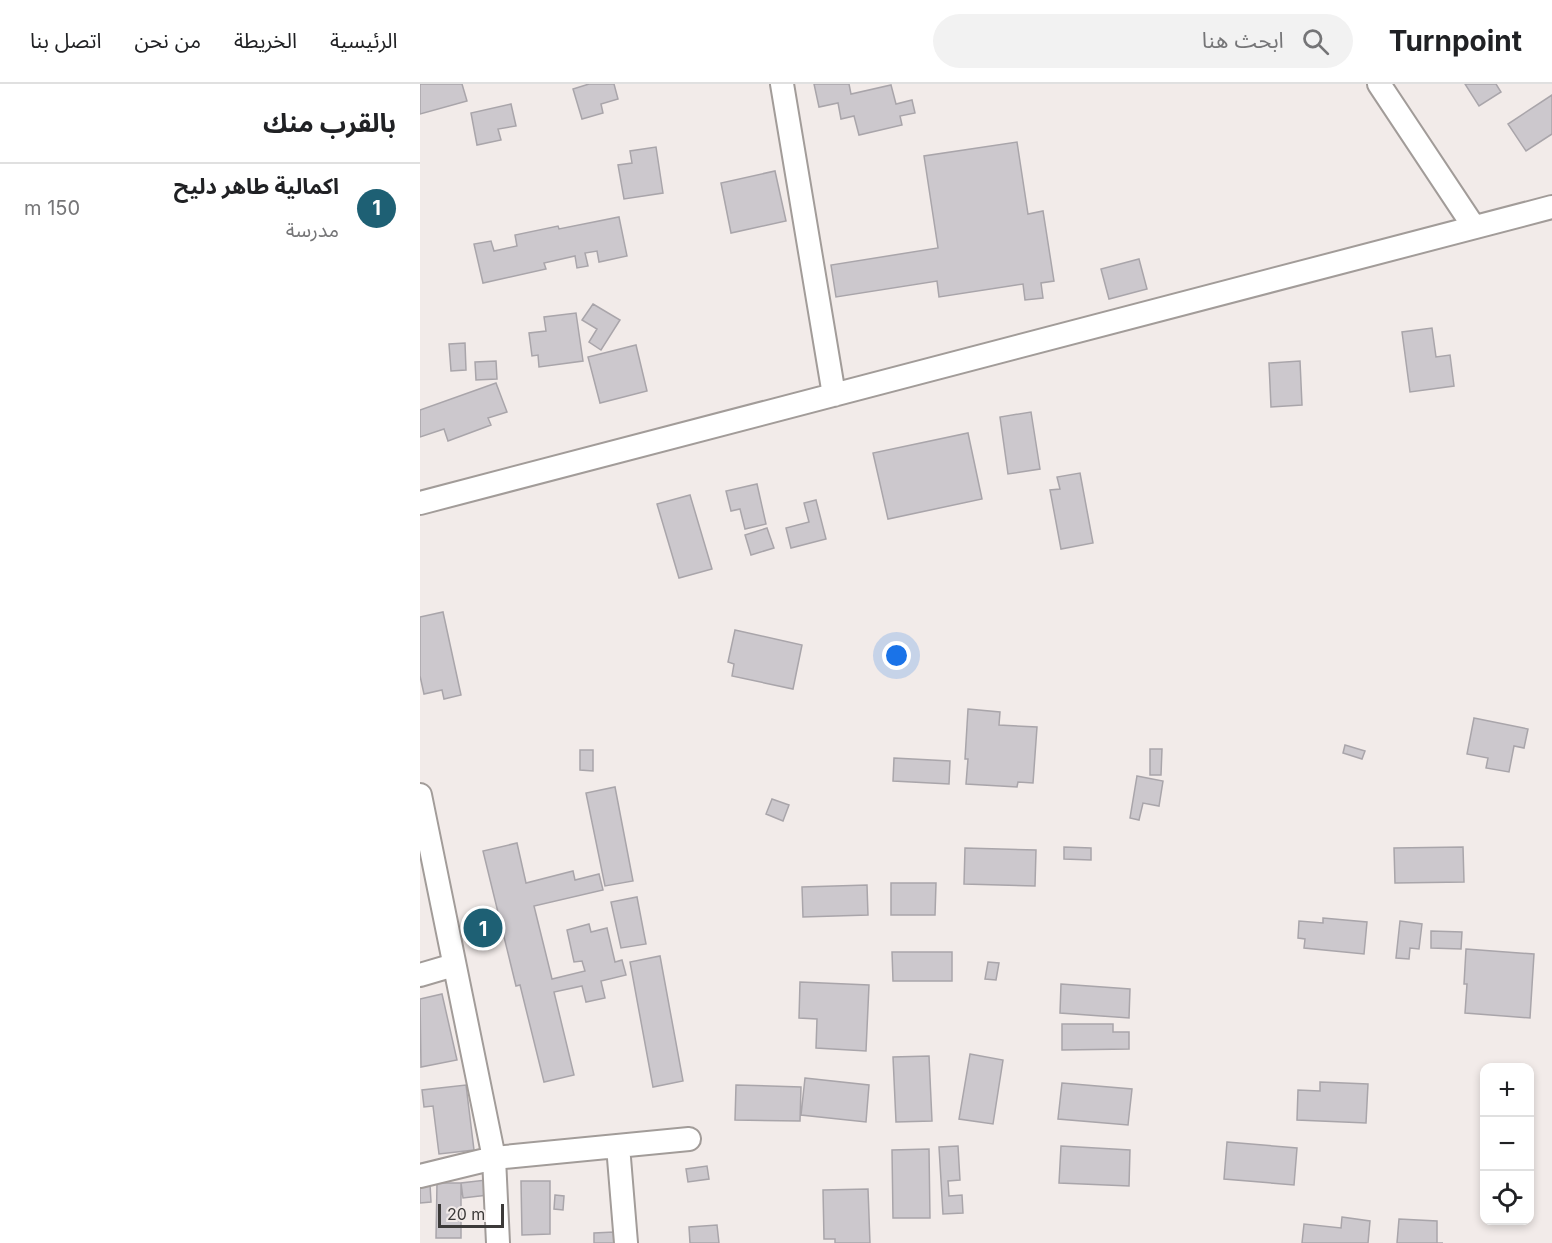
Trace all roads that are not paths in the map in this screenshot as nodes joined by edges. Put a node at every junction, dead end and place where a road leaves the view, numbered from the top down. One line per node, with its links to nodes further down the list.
1 (782, 84): 5 (street)
2 (1379, 84): 4 (street)
3 (1552, 207): 4 (street)
4 (1474, 227): 5 (street)
5 (834, 395): 6 (street)
6 (420, 503)
7 (420, 795): 8 (street)
8 (454, 965): 9 (street); 12 (street)
9 (420, 975)
10 (689, 1139): 11 (street)
11 (618, 1146): 12 (street); 15 (street)
12 (494, 1158): 13 (street); 14 (street)
13 (420, 1176)
14 (498, 1243)
15 (626, 1243)

